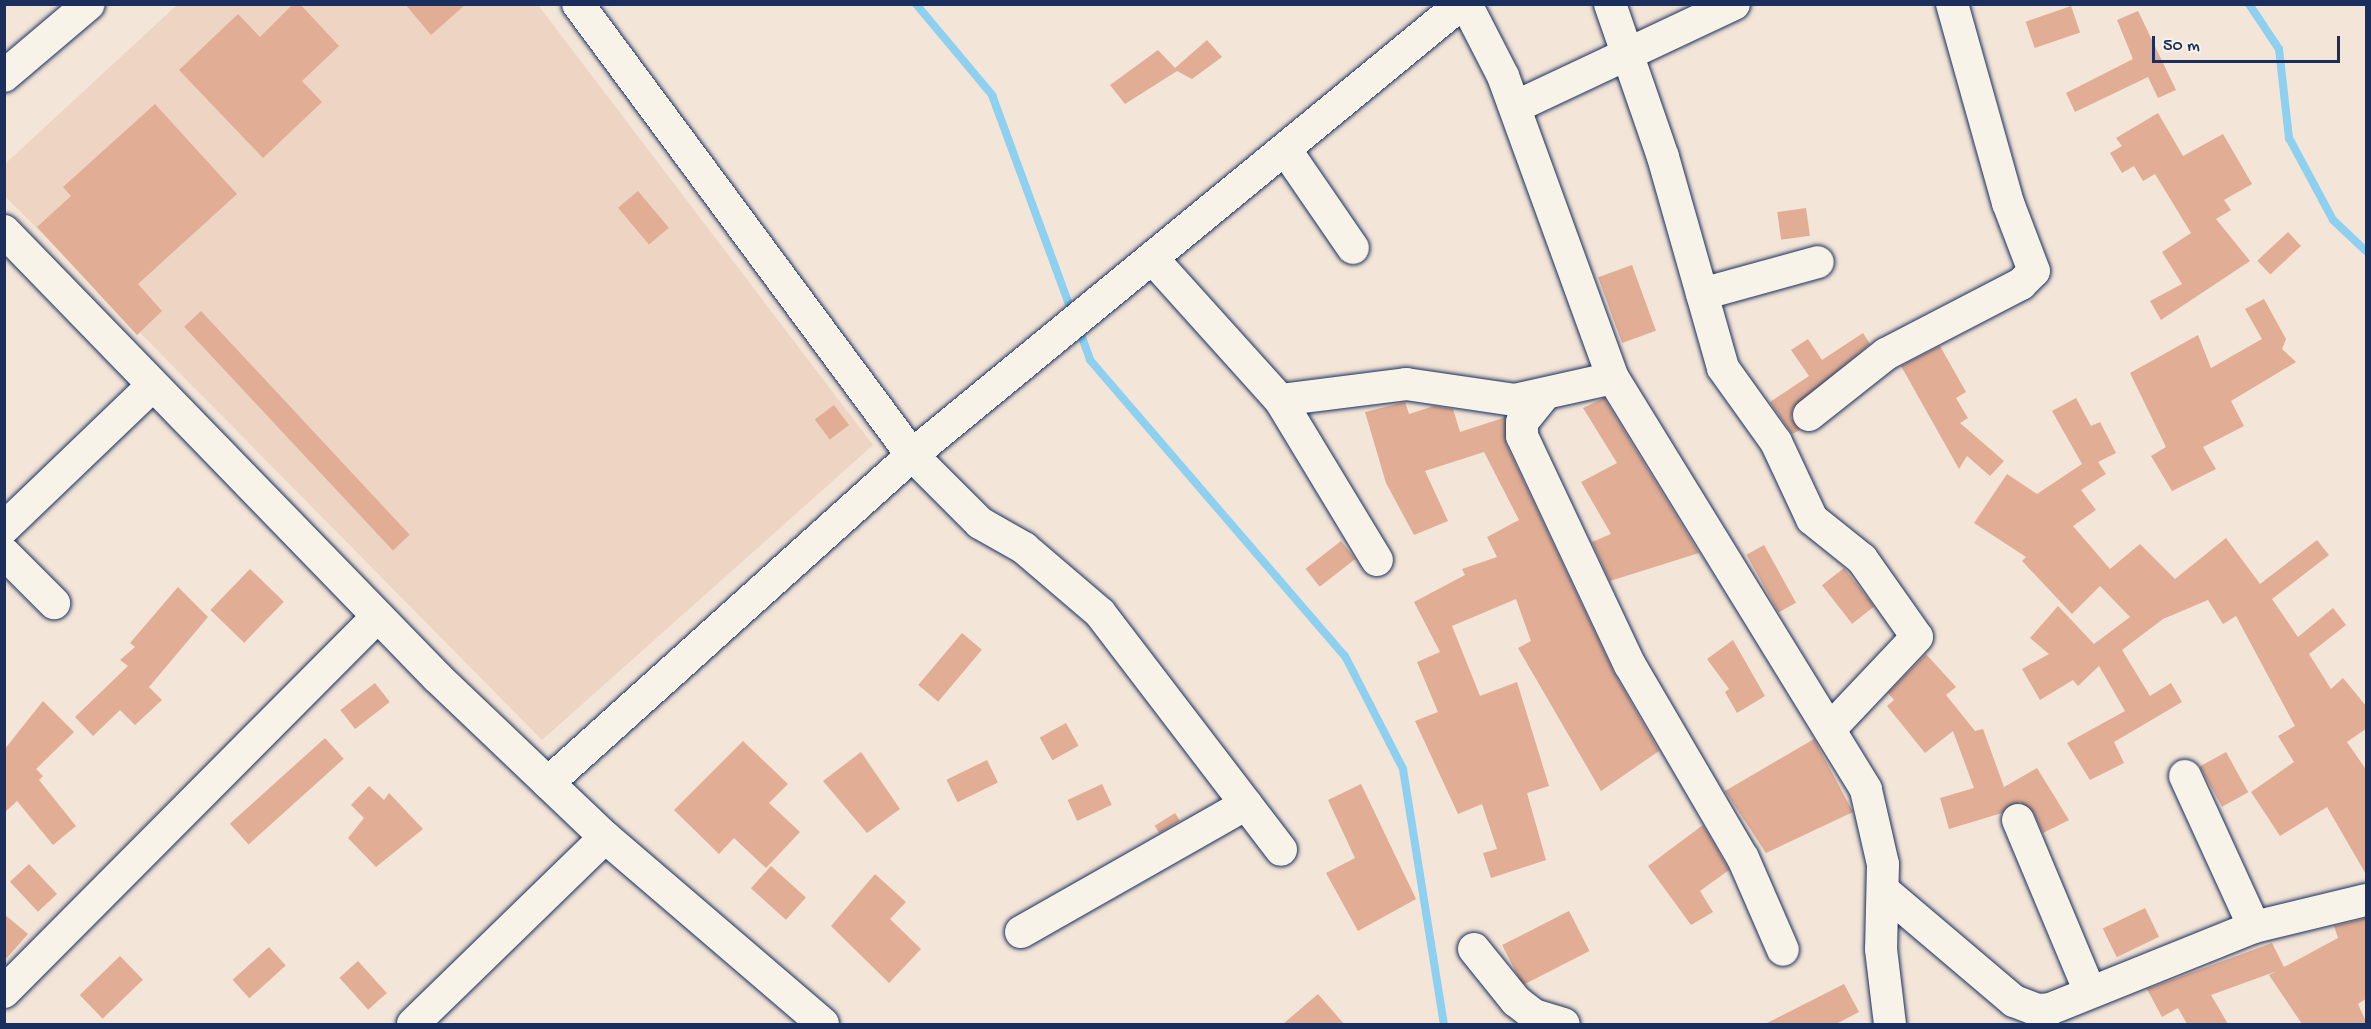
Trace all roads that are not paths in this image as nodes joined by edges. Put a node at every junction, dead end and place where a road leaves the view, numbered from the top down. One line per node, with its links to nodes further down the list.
1 (89, 4): 9 (street)
2 (578, 4): 22 (street)
3 (1461, 4): 11 (street)
4 (1466, 4): 10 (street)
5 (1610, 4): 8 (street)
6 (1734, 4): 8 (street)
7 (1952, 4): 21 (street)
8 (1627, 53): 10 (street); 16 (street)
9 (4, 76)
10 (1515, 108): 17 (street)
11 (1285, 149): 13 (street); 14 (street)
12 (4, 231): 18 (street)
13 (1353, 248)
14 (1152, 258): 20 (street); 22 (street)
15 (1818, 262): 16 (street)
16 (1702, 294): 28 (street)
17 (1613, 378): 19 (street); 28 (street)
18 (152, 386): 23 (street); 27 (street)
19 (1545, 394): 20 (street); 40 (street)
20 (1280, 400): 25 (street)
21 (1809, 416)
22 (912, 455): 30 (street); 31 (street)
23 (4, 528)
24 (4, 553): 26 (street)
25 (1377, 560)
26 (54, 603)
27 (377, 617): 30 (street); 42 (street)
28 (1830, 729): 35 (street)
29 (2185, 776): 37 (street)
30 (548, 783): 33 (street)
31 (1246, 804): 34 (street); 38 (street)
32 (2018, 820): 41 (street)
33 (605, 837): 44 (street); 45 (street)
34 (1281, 850)
35 (1883, 890): 43 (street); 47 (street)
36 (2367, 900): 37 (street)
37 (2254, 927): 41 (street)
38 (1021, 932)
39 (1474, 949): 46 (street)
40 (1784, 950)
41 (2089, 990): 43 (street)
42 (4, 992)
43 (2054, 1017)
44 (413, 1024)
45 (823, 1024)
46 (1564, 1024)
47 (1890, 1024)

